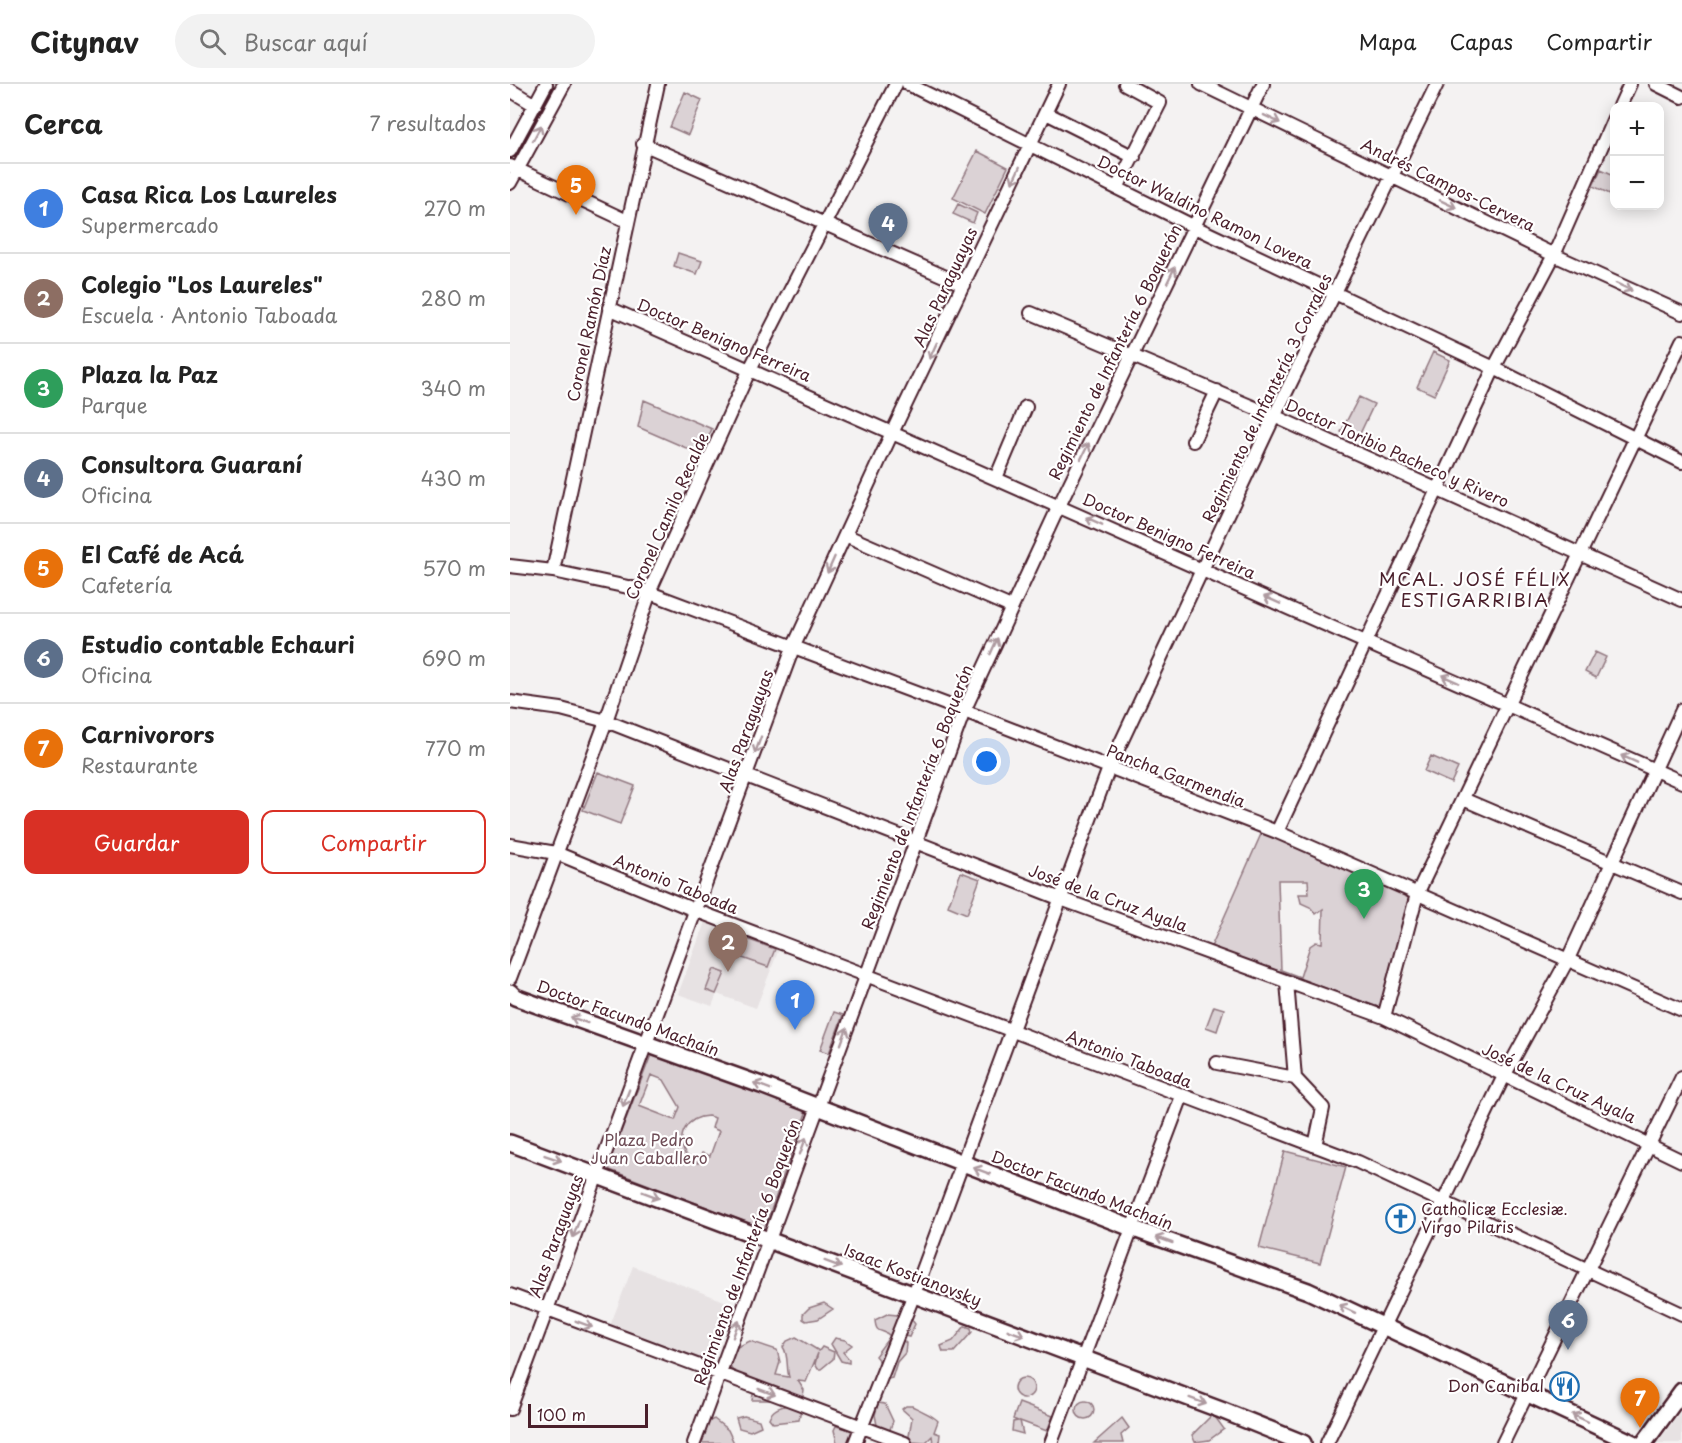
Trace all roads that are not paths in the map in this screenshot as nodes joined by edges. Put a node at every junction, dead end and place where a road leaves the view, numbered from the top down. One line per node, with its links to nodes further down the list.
1 (546, 84): 16 (street)
2 (564, 84): 24 (street, one-way to 2)
3 (658, 84): 20 (street, Coronel Ramón Díaz)
4 (896, 84): 29 (street, Coronel Camilo Recalde)
5 (908, 84): 21 (street, Doctor Waldino Ramon Lovera)
6 (1059, 84): 18 (street, Alas Paraguayas)
7 (1125, 84): 23 (street)
8 (1201, 84): 17 (street, Andrés Campos-Cervera)
9 (1263, 84): 17 (street, Regimiento de Infantería 6 Boquerón)
10 (1437, 84): 25 (street, Regimiento de Infantería 3 Corrales)
11 (1630, 84): 15 (street)
12 (1656, 84): 14 (street)
13 (510, 90): 16 (street)
14 (1682, 97)
15 (1622, 102)
16 (535, 105): 22 (street)
17 (1251, 109): 25 (street, Andrés Campos-Cervera, one-way to 25); 30 (street, Regimiento de Infantería 6 Boquerón)
18 (1046, 113): 21 (street, Alas Paraguayas); 23 (street)
19 (1610, 127): 31 (street)
20 (643, 144): 28 (street, Coronel Ramón Díaz); 29 (street)
21 (1030, 146): 27 (street, Doctor Waldino Ramon Lovera); 32 (street, Alas Paraguayas, one-way to 32)
22 (510, 151)
23 (1134, 157): 27 (street)
24 (514, 168): 26 (street); 28 (street)
25 (1392, 177): 31 (street, Andrés Campos-Cervera, one-way to 31); 33 (street, Regimiento de Infantería 3 Corrales)
26 (510, 183)
27 (1117, 188): 30 (street, Doctor Waldino Ramon Lovera)
28 (627, 221): 34 (street, Coronel Ramón Díaz)
29 (824, 222): 32 (street); 40 (street, Coronel Camilo Recalde)
30 (1195, 227): 33 (street, Doctor Waldino Ramon Lovera); 38 (street, Regimiento de Infantería 6 Boquerón, one-way to 30)
31 (1554, 255): 36 (street, Andrés Campos-Cervera, one-way to 36); 39 (street)
32 (964, 285): 44 (street, Alas Paraguayas, one-way to 44)
33 (1336, 294): 39 (street, Doctor Waldino Ramon Lovera); 43 (street, Regimiento de Infantería 3 Corrales)
34 (609, 308): 40 (street, Doctor Benigno Ferreira); 55 (street, Coronel Ramón Díaz)
35 (1031, 313): 38 (street, Doctor Toribio Pacheco y Rivero)
36 (1682, 313)
37 (1682, 341): 45 (street)
38 (1131, 355): 41 (street, Doctor Toribio Pacheco y Rivero); 50 (street, Regimiento de Infantería 6 Boquerón, one-way to 38)
39 (1494, 368): 45 (street, Doctor Waldino Ramon Lovera); 49 (street)
40 (751, 369): 44 (street, Doctor Benigno Ferreira); 56 (street, Coronel Camilo Recalde)
41 (1217, 391): 43 (street, Doctor Toribio Pacheco y Rivero); 46 (street)
42 (1026, 407): 48 (street)
43 (1274, 416): 49 (street, Doctor Toribio Pacheco y Rivero); 54 (street, Regimiento de Infantería 3 Corrales)
44 (894, 432): 48 (street, Doctor Benigno Ferreira); 51 (street, Alas Paraguayas)
45 (1635, 439): 47 (street, Doctor Waldino Ramon Lovera); 52 (street)
46 (1193, 441)
47 (1682, 462)
48 (996, 478): 50 (street, Doctor Benigno Ferreira)
49 (1439, 490): 52 (street, Doctor Toribio Pacheco y Rivero); 59 (street)
50 (1059, 506): 54 (street, Doctor Benigno Ferreira, one-way to 50); 58 (street, Regimiento de Infantería 6 Boquerón)
51 (845, 535): 58 (street); 60 (street, Alas Paraguayas, one-way to 60)
52 (1581, 554): 57 (street, Doctor Toribio Pacheco y Rivero); 62 (street)
53 (510, 566): 55 (street, Pancha Garmendia)
54 (1202, 569): 59 (street, Doctor Benigno Ferreira, one-way to 54); 66 (street, Regimiento de Infantería 3 Corrales)
55 (553, 571): 56 (street, Pancha Garmendia)
56 (650, 592): 60 (street, Pancha Garmendia); 65 (street, Coronel Camilo Recalde)
57 (1682, 600)
58 (1011, 607): 64 (street, Regimiento de Infantería 6 Boquerón, one-way to 58)
59 (1367, 642): 62 (street, Doctor Benigno Ferreira, one-way to 59); 71 (street)
60 (793, 648): 64 (street, Pancha Garmendia); 68 (street, Alas Paraguayas, one-way to 68)
61 (510, 702): 65 (street, José de la Cruz Ayala)
62 (1508, 705): 67 (street, Doctor Benigno Ferreira, one-way to 62); 70 (street)
63 (1682, 710): 67 (street)
64 (964, 711): 66 (street, Pancha Garmendia); 72 (street, Regimiento de Infantería 6 Boquerón)
65 (606, 721): 68 (street, José de la Cruz Ayala); 74 (street, Coronel Camilo Recalde)
66 (1108, 768): 71 (street, Pancha Garmendia); 78 (street, Regimiento de Infantería 3 Corrales)
67 (1654, 770): 69 (street, Doctor Benigno Ferreira); 75 (street)
68 (747, 778): 72 (street, José de la Cruz Ayala); 79 (street, Alas Paraguayas)
69 (1682, 782)
70 (1463, 799): 75 (street); 77 (street)
71 (1277, 832): 77 (street, Pancha Garmendia)
72 (915, 841): 78 (street, José de la Cruz Ayala); 81 (street, Regimiento de Infantería 6 Boquerón)
73 (510, 845): 74 (street, Antonio Taboada)
74 (556, 853): 79 (street, Antonio Taboada); 82 (street, Coronel Camilo Recalde)
75 (1612, 863): 76 (street); 80 (street)
76 (1682, 892)
77 (1417, 894): 80 (street, Pancha Garmendia); 86 (street)
78 (1061, 899): 83 (street, José de la Cruz Ayala); 87 (street, Regimiento de Infantería 3 Corrales)
79 (697, 911): 81 (street, Antonio Taboada); 88 (street, Alas Paraguayas)
80 (1568, 959): 85 (street, Pancha Garmendia); 90 (street)
81 (867, 975): 87 (street, Antonio Taboada); 94 (street, Regimiento de Infantería 6 Boquerón, one-way to 81)
82 (510, 978)
83 (1287, 982): 86 (street, José de la Cruz Ayala); 92 (street)
84 (510, 992): 88 (main road, Doctor Facundo Machaín, one-way to 84)
85 (1682, 1010)
86 (1384, 1017): 90 (street, José de la Cruz Ayala)
87 (1011, 1031): 93 (street, Antonio Taboada); 99 (street, Regimiento de Infantería 3 Corrales)
88 (647, 1044): 94 (main road, Doctor Facundo Machaín, one-way to 88); 100 (street, Alas Paraguayas, one-way to 100)
89 (1218, 1063): 92 (street)
90 (1504, 1076): 96 (street, José de la Cruz Ayala); 101 (street)
91 (1682, 1077): 96 (street)
92 (1295, 1078): 97 (street)
93 (1182, 1096): 97 (street, Antonio Taboada); 102 (street)
94 (817, 1107): 99 (main road, Doctor Facundo Machaín); 103 (street, Regimiento de Infantería 6 Boquerón, one-way to 94)
95 (510, 1143): 100 (main road, Isaac Kostianovsky, one-way to 100)
96 (1650, 1145): 98 (street, José de la Cruz Ayala); 104 (street)
97 (1315, 1146): 101 (street, Antonio Taboada)
98 (1682, 1161)
99 (961, 1163): 102 (main road, Doctor Facundo Machaín, one-way to 99); 105 (street, Regimiento de Infantería 3 Corrales)
100 (596, 1174): 103 (main road, Isaac Kostianovsky, one-way to 103); 107 (street, Alas Paraguayas, one-way to 107)
101 (1443, 1203): 104 (street, Antonio Taboada); 109 (street)
102 (1134, 1229): 109 (main road, Doctor Facundo Machaín, one-way to 102); 110 (street)
103 (768, 1240): 105 (main road, Isaac Kostianovsky, one-way to 105); 111 (street, Regimiento de Infantería 6 Boquerón, one-way to 103)
104 (1588, 1269): 108 (street, Antonio Taboada); 113 (street)
105 (914, 1294): 110 (main road, Isaac Kostianovsky, one-way to 110); 116 (street, Regimiento de Infantería 3 Corrales)
106 (510, 1295): 107 (street)
107 (547, 1310): 111 (street, one-way to 111); 115 (street, Alas Paraguayas)
108 (1682, 1314)
109 (1384, 1326): 113 (main road, Doctor Facundo Machaín); 122 (street)
110 (1083, 1359): 120 (street); 121 (main road, Isaac Kostianovsky, one-way to 121)
111 (720, 1375): 116 (street, one-way to 116); 117 (street, Regimiento de Infantería 6 Boquerón)
112 (1682, 1391): 125 (main road)
113 (1527, 1394): 123 (street); 124 (main road, Doctor Facundo Machaín, one-way to 113)
114 (1682, 1405): 126 (main road)
115 (510, 1409)
116 (862, 1427): 118 (street, Regimiento de Infantería 3 Corrales); 119 (street)
117 (694, 1443)
118 (855, 1443)
119 (905, 1443)
120 (1051, 1443)
121 (1303, 1443)
122 (1327, 1443)
123 (1503, 1443)
124 (1633, 1443)
125 (1644, 1443)
126 (1653, 1443)

